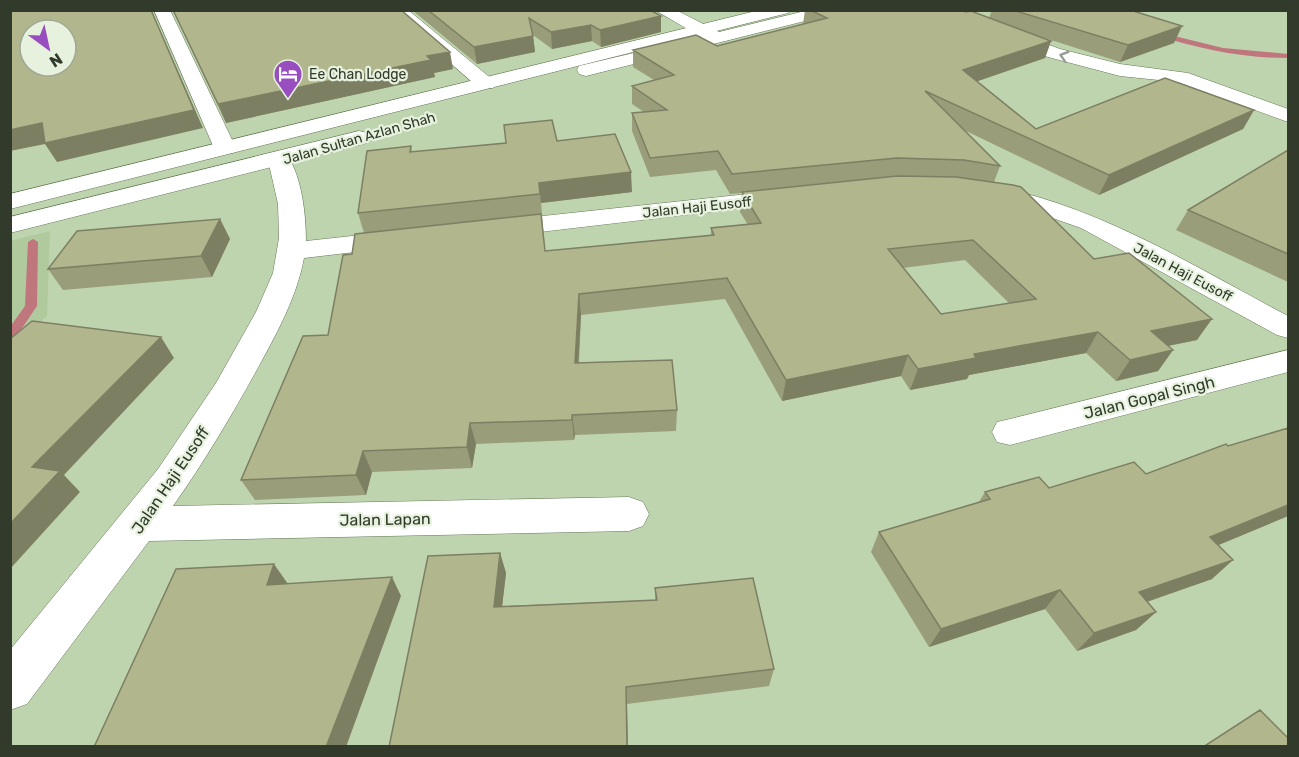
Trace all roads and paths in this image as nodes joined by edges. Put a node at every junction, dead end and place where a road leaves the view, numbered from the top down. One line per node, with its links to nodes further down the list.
1 (162, 10): 12 (street)
2 (398, 10): 8 (street)
3 (663, 10): 7 (street)
4 (782, 10): 7 (street, Jalan Sultan Azlan Shah)
5 (831, 10): 7 (street)
6 (939, 10): 10 (street, one-way to 6)
7 (709, 34): 8 (street, Jalan Sultan Azlan Shah); 9 (street, Jalan Sultan Azlan Shah)
8 (486, 84): 12 (street, Jalan Sultan Azlan Shah); 13 (street)
9 (439, 116)
10 (1288, 116)
11 (382, 132): 13 (street, Jalan Sultan Azlan Shah)
12 (225, 148): 16 (street, Jalan Sultan Azlan Shah)
13 (279, 160): 17 (street); 18 (street, Jalan Sultan Azlan Shah); 21 (street, Jalan Haji Eusoff)
14 (976, 190): 22 (street, Jalan Haji Eusoff)
15 (809, 195): 19 (street, Jalan Haji Eusoff)
16 (10, 202)
17 (10, 209)
18 (10, 225)
19 (469, 232)
20 (422, 237): 21 (street)
21 (292, 251): 26 (street, Jalan Haji Eusoff)
22 (1288, 328)
23 (1288, 361): 24 (street, Jalan Gopal Singh)
24 (1010, 432)
25 (629, 514): 26 (street, Jalan Lapan)
26 (141, 524): 27 (street, Jalan Haji Eusoff)
27 (10, 687)

